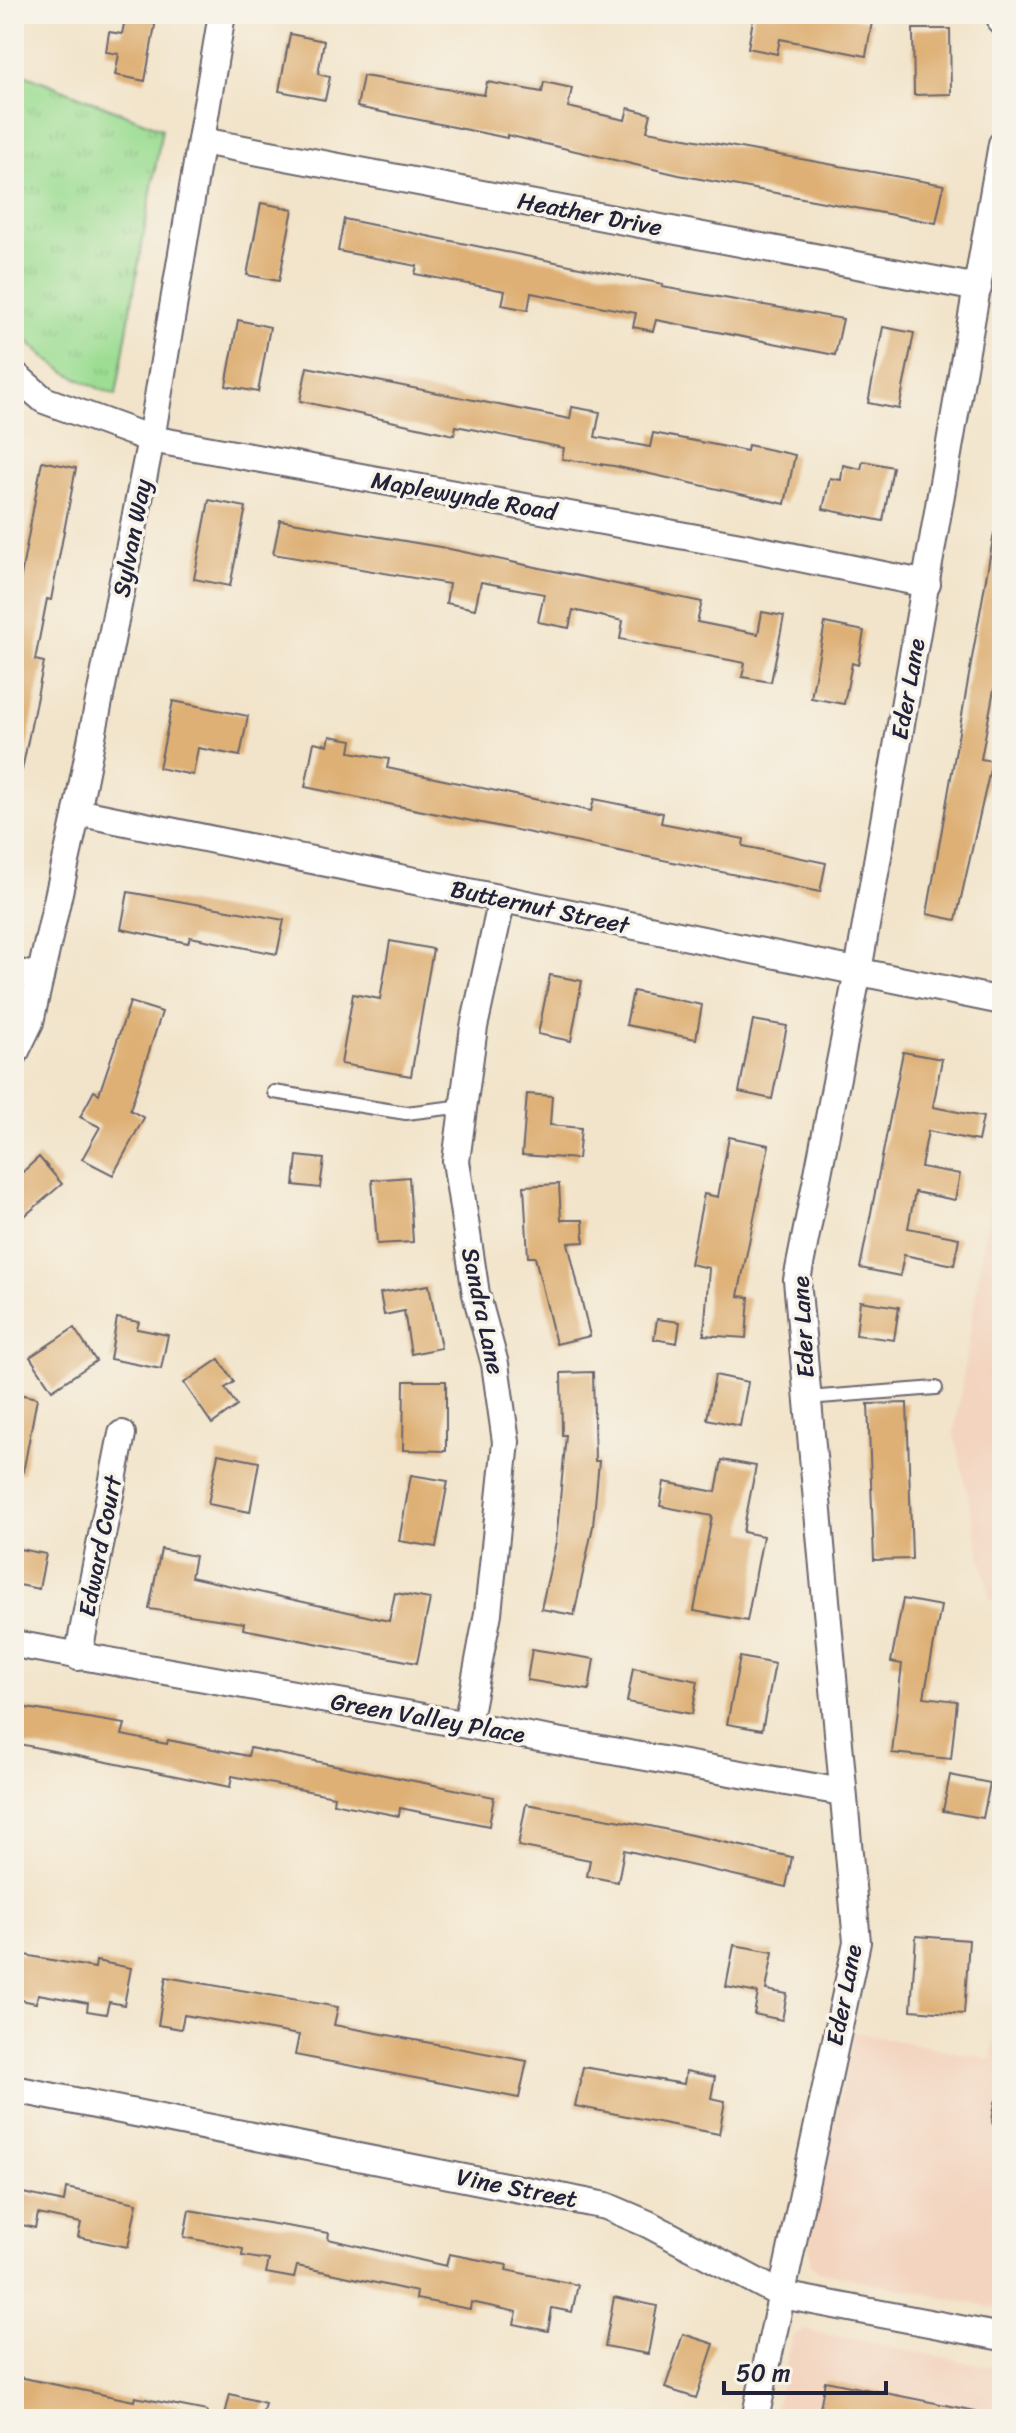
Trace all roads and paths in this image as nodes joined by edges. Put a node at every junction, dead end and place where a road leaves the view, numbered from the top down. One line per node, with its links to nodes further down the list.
1 (222, 14): 4 (street, Sylvan Way)
2 (999, 14): 3 (street)
3 (1002, 23)
4 (202, 141): 6 (street, Heather Drive); 8 (street, Sylvan Way)
5 (1002, 144): 6 (street, Eder Lane)
6 (978, 288): 9 (street, Eder Lane)
7 (14, 374): 8 (street, Maplewynde Road)
8 (151, 439): 9 (street, Maplewynde Road); 10 (street, Sylvan Way)
9 (927, 584): 12 (street, Eder Lane)
10 (77, 812): 11 (street, Butternut Street); 14 (street, Sylvan Way)
11 (502, 899): 12 (street, Butternut Street); 18 (street, Sandra Lane)
12 (858, 971): 15 (street, Butternut Street); 20 (street, Eder Lane)
13 (14, 972): 14 (street)
14 (40, 977): 16 (street, Sylvan Way)
15 (1002, 1001)
16 (14, 1055)
17 (274, 1092): 18 (lane)
18 (464, 1106): 24 (street, Sandra Lane)
19 (936, 1388): 20 (lane)
20 (807, 1398): 25 (street, Eder Lane)
21 (122, 1434): 23 (street, Edward Court)
22 (14, 1644): 23 (street, Green Valley Place)
23 (78, 1657): 24 (street, Green Valley Place)
24 (467, 1724): 25 (street, Green Valley Place)
25 (842, 1792): 29 (street, Eder Lane)
26 (14, 2089): 29 (street, Vine Street)
27 (1002, 2104): 28 (lane)
28 (1000, 2122)
29 (782, 2295): 30 (street, Vine Street); 31 (street, Eder Lane)
30 (1002, 2337)
31 (755, 2419)

